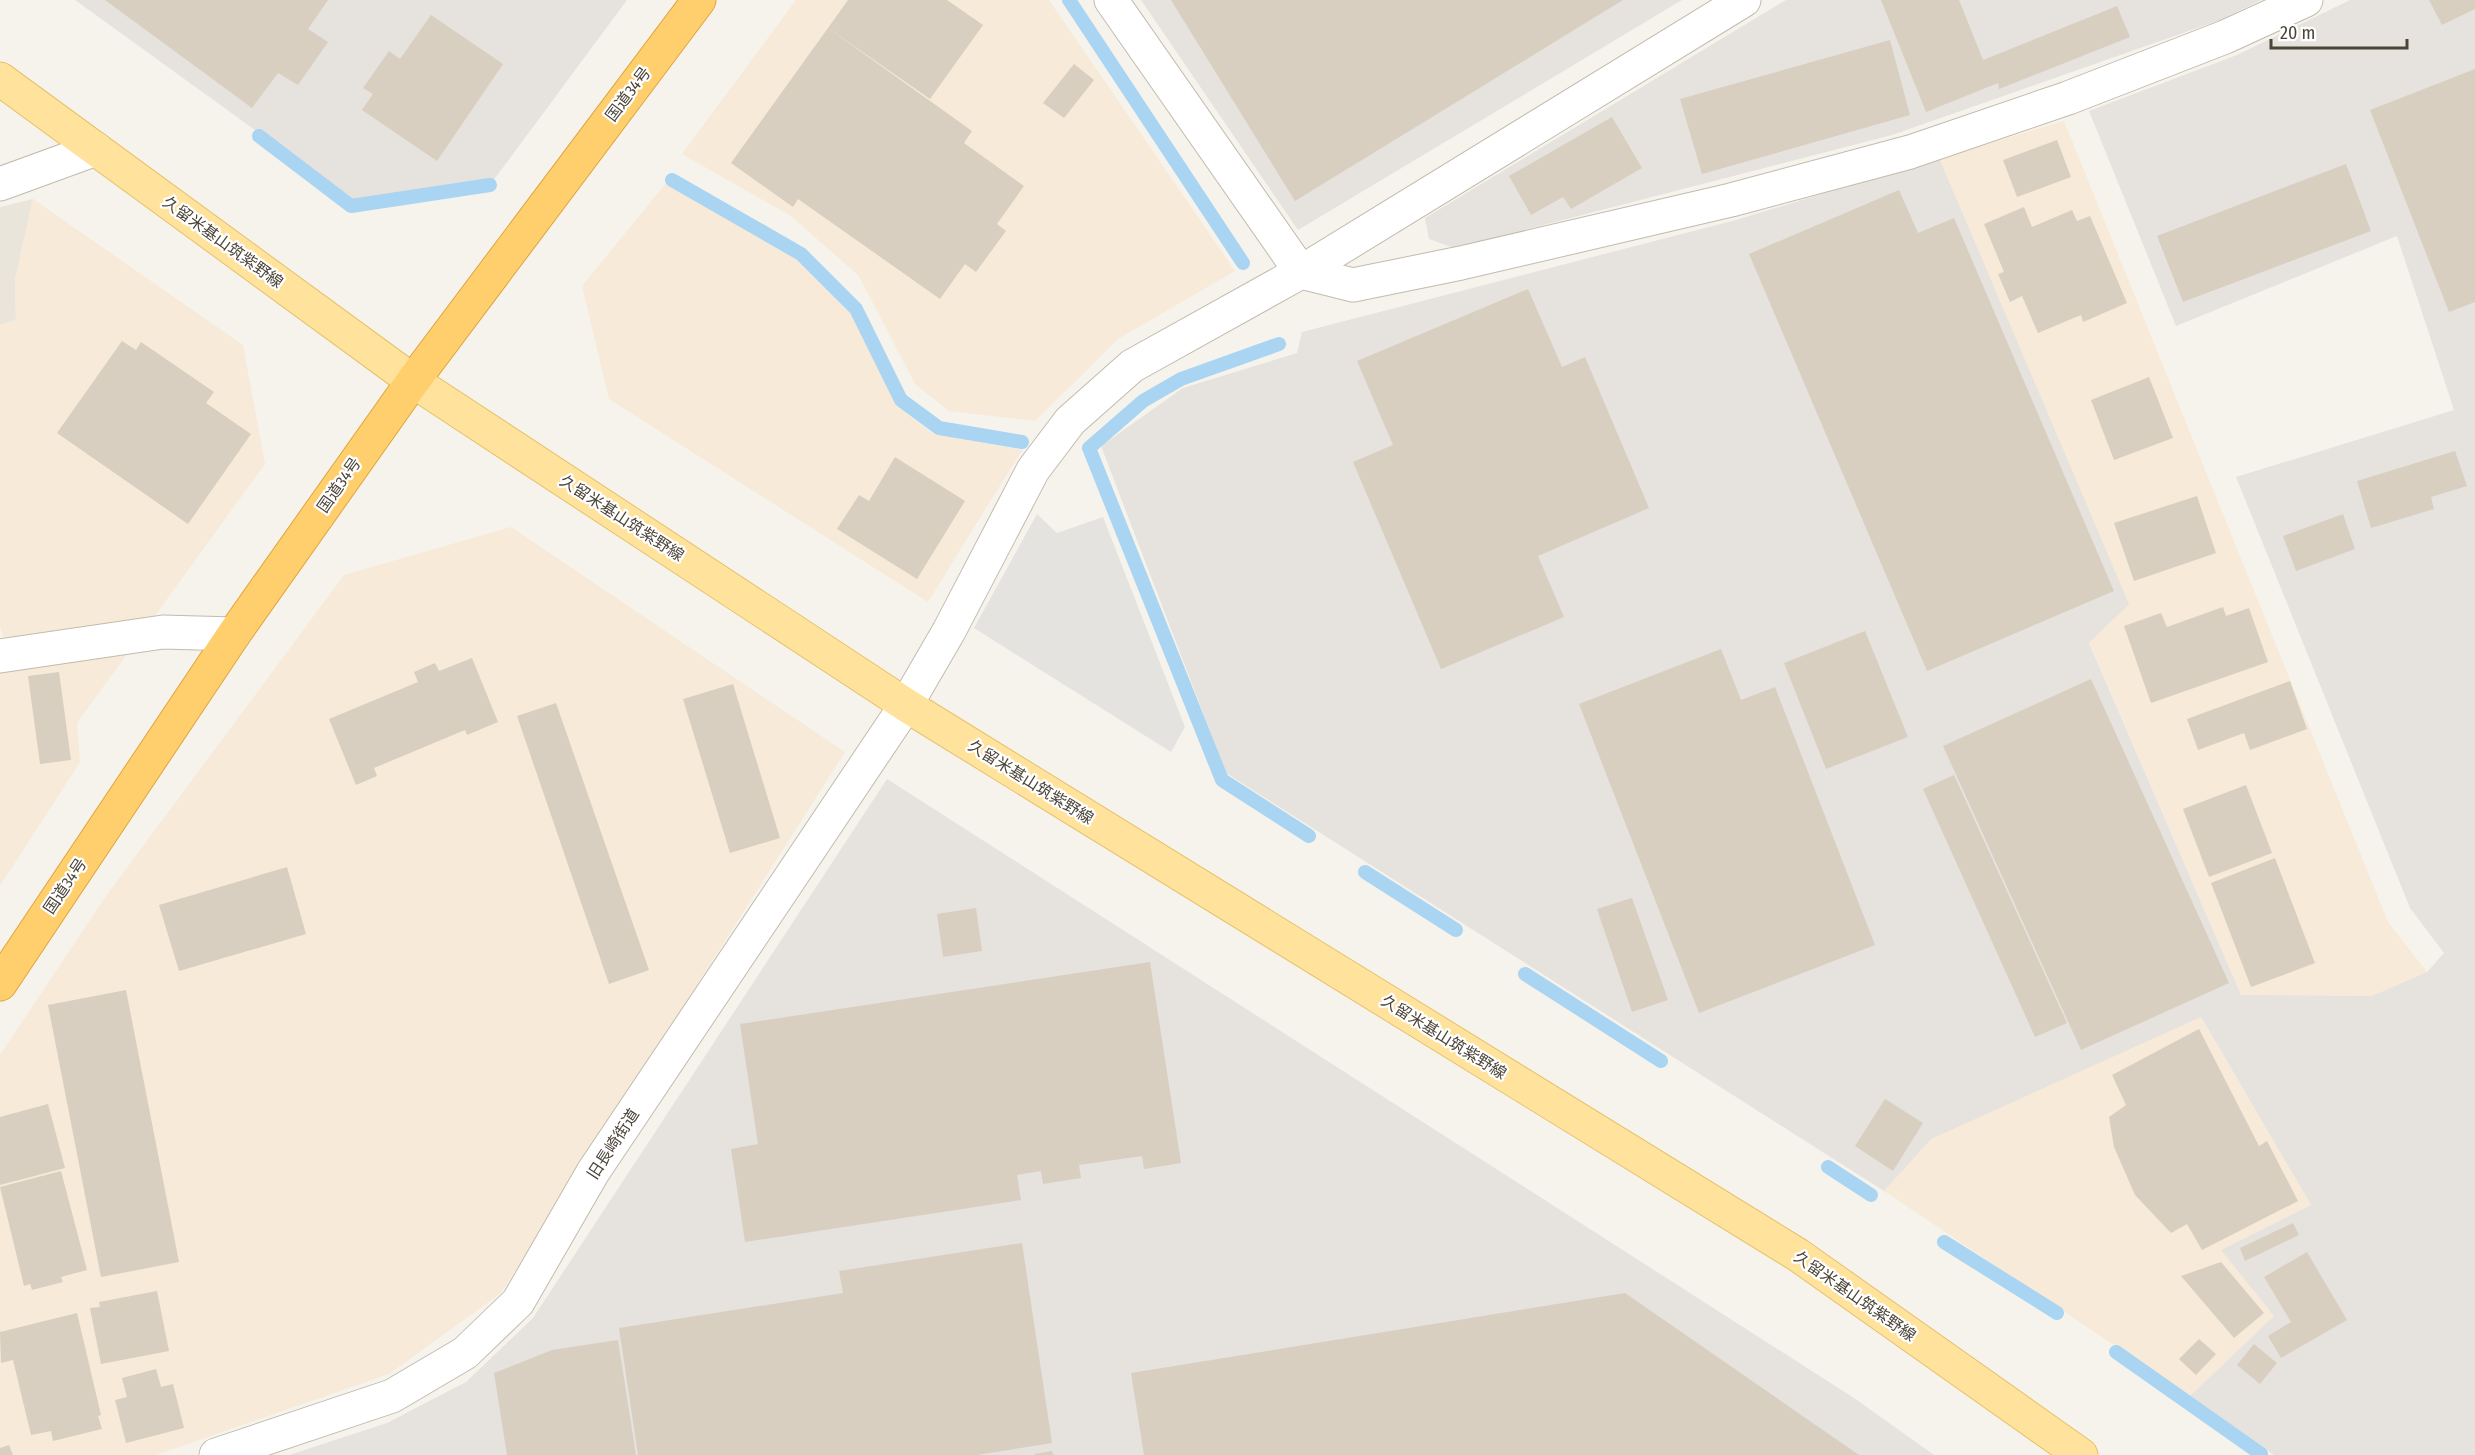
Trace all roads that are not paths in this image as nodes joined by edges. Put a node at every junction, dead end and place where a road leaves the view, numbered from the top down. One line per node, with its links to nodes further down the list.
1 (699, 0): 9 (highway, 国道34号)
2 (1111, 0): 8 (street)
3 (1744, 0): 8 (street, 旧長崎街道)
4 (2306, 0): 8 (street)
5 (0, 79): 6 (main road, 久留米基山筑紫野線)
6 (96, 149): 7 (street); 9 (main road, 久留米基山筑紫野線)
7 (0, 183)
8 (1301, 272): 12 (street, 旧長崎街道)
9 (413, 381): 10 (highway, 国道34号); 12 (main road, 久留米基山筑紫野線)
10 (234, 634): 11 (street); 13 (highway, 国道34号)
11 (0, 656)
12 (906, 705): 14 (street, 旧長崎街道); 15 (main road, 久留米基山筑紫野線)
13 (0, 984)
14 (216, 1455)
15 (2081, 1455)

